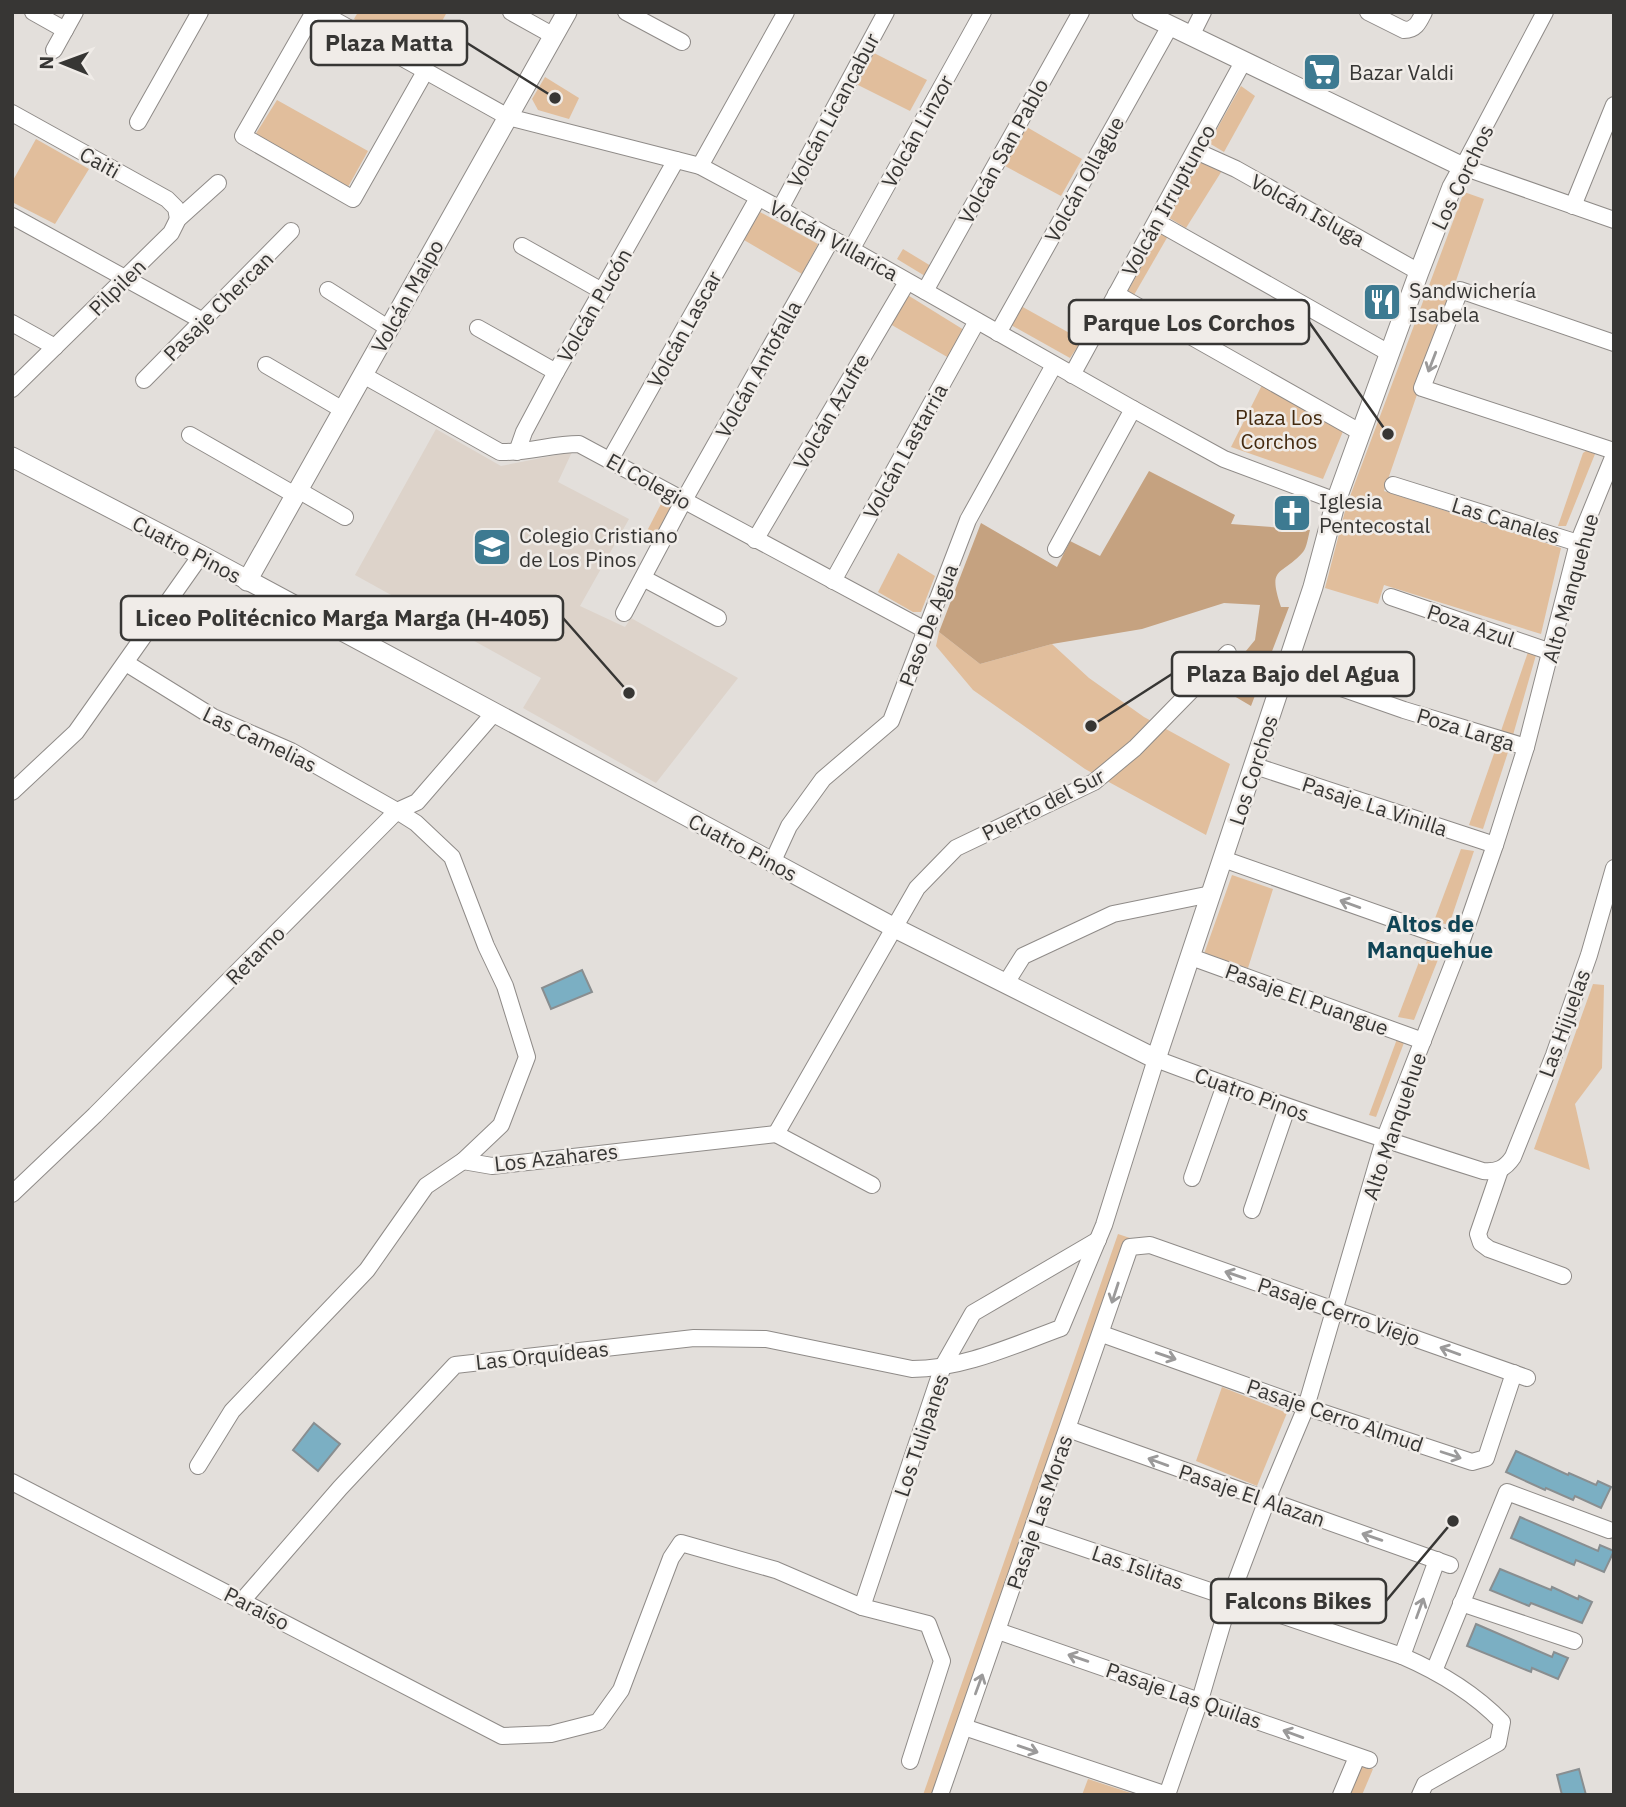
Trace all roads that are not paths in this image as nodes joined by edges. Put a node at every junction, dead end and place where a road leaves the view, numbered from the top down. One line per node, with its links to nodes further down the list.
1 (33, 12): 19 (street)
2 (75, 12): 19 (street)
3 (200, 12): 29 (street)
4 (314, 12): 25 (street)
5 (320, 12): 25 (street, Volcán Villarica)
6 (511, 12): 20 (street)
7 (567, 12): 20 (street, Volcán Maipo)
8 (625, 12): 22 (street)
9 (786, 12): 32 (street)
10 (886, 12): 37 (street, Volcán Licancabur)
11 (983, 12): 45 (street, Volcán Linzor)
12 (1081, 12): 51 (street, Volcán San Pablo)
13 (1142, 12): 18 (street)
14 (1203, 12): 21 (street)
15 (1368, 12): 16 (street)
16 (1424, 12)
17 (1545, 12): 33 (street, Los Corchos)
18 (1170, 26): 21 (street); 58 (street, Volcán Ollague)
19 (65, 30): 23 (street)
20 (554, 36): 28 (street, Volcán Maipo)
21 (1191, 36): 24 (street)
22 (682, 42)
23 (54, 50)
24 (1243, 62): 30 (street, Volcán Irruptunco); 33 (street)
25 (426, 70): 28 (street, Volcán Villarica)
26 (1613, 108): 36 (street)
27 (12, 113): 39 (street, Caiti)
28 (508, 117): 31 (street, Volcán Villarica); 56 (street, Volcán Maipo)
29 (138, 122)
30 (1196, 151): 41 (street, Volcán Irruptunco); 46 (street, Volcán Isluga)
31 (676, 160): 32 (street, Volcán Villarica); 50 (street, Volcán Pucón)
32 (700, 166): 35 (street, Volcán Villarica)
33 (1463, 167): 36 (street); 46 (street, Los Corchos)
34 (218, 183): 39 (street, Pilpilen)
35 (758, 198): 37 (street, Volcán Villarica); 76 (street, Volcán Lascar)
36 (1573, 206): 40 (street)
37 (780, 209): 43 (street, Volcán Villarica)
38 (12, 216): 47 (street)
39 (178, 219): 47 (street, Pilpilen)
40 (1614, 220)
41 (1157, 222): 52 (street, Volcán Irruptunco); 61 (street)
42 (291, 231): 53 (street, Pasaje Chercan)
43 (832, 238): 45 (street, Volcán Villarica); 79 (street, Volcán Antofalla)
44 (522, 246): 50 (street)
45 (851, 250): 48 (street, Volcán Villarica)
46 (1419, 272): 61 (street, Los Corchos)
47 (124, 279): 53 (street); 60 (street, Pilpilen)
48 (907, 282): 51 (street, Volcán Villarica); 82 (street, Volcán Azufre)
49 (328, 290): 56 (street)
50 (602, 291): 64 (street, Volcán Pucón)
51 (925, 291): 54 (street, Volcán Villarica)
52 (1116, 295): 66 (street, Volcán Irruptunco); 71 (street)
53 (203, 321): 67 (street, Pasaje Chercan)
54 (977, 321): 58 (street, Volcán Villarica); 88 (street, Volcán Lastarria)
55 (12, 323): 60 (street)
56 (388, 328): 65 (street, Volcán Maipo)
57 (478, 328): 64 (street)
58 (998, 333): 63 (street, Volcán Villarica)
59 (1614, 343): 74 (street, one-way to 74)
60 (55, 347): 68 (street, Pilpilen)
61 (1389, 353): 71 (street, Los Corchos)
62 (265, 365): 70 (street)
63 (1054, 365): 66 (street, Volcán Villarica); 92 (street, Paso De Agua)
64 (556, 372): 73 (street, Volcán Pucón)
65 (363, 375): 70 (street, Volcán Maipo); 73 (street, El Colegio)
66 (1072, 375): 69 (street, Volcán Villarica)
67 (144, 380)
68 (12, 389)
69 (1133, 409): 80 (street, Volcán Villarica); 84 (street)
70 (343, 410): 78 (street, Volcán Maipo)
71 (1360, 432): 80 (street, Los Corchos)
72 (190, 435): 78 (street)
73 (517, 452): 76 (street, El Colegio)
74 (1614, 453): 83 (street, Alto Manquehue)
75 (12, 457): 85 (street, Cuatro Pinos)
76 (610, 460): 79 (street, El Colegio)
77 (1393, 485): 83 (street, Las Canales)
78 (297, 492): 81 (street); 87 (street, Volcán Maipo)
79 (684, 500): 82 (street, El Colegio); 86 (street, Volcán Antofalla)
80 (1336, 501): 96 (street, Los Corchos)
81 (345, 517)
82 (755, 540): 88 (street, El Colegio)
83 (1578, 543): 93 (street, Alto Manquehue)
84 (1056, 549)
85 (201, 555): 87 (street, Cuatro Pinos); 95 (street)
86 (643, 578): 90 (street, Volcán Antofalla); 91 (street)
87 (247, 581): 97 (street, Cuatro Pinos)
88 (833, 581): 92 (street, El Colegio)
89 (1391, 597): 93 (street, Poza Azul)
90 (624, 613)
91 (718, 618)
92 (927, 631): 104 (street, Paso De Agua)
93 (1551, 652): 98 (street, Alto Manquehue)
94 (1228, 653): 107 (street, Puerto del Sur)
95 (126, 663): 100 (street); 101 (street, Las Camelias)
96 (1287, 669): 98 (street, Poza Larga); 99 (street, Los Corchos)
97 (494, 713): 101 (street, Retamo); 104 (street, Cuatro Pinos)
98 (1526, 747): 102 (street, Alto Manquehue)
99 (1255, 765): 102 (street, Pasaje La Vinilla); 103 (street, Los Corchos)
100 (12, 792)
101 (397, 811): 117 (street, Las Camelias); 121 (street, Retamo)
102 (1495, 845): 108 (street, Alto Manquehue)
103 (1223, 859): 106 (street, Los Corchos); 108 (street, one-way to 103)
104 (772, 863): 107 (street, Cuatro Pinos)
105 (1614, 868): 118 (street, Las Hijuelas)
106 (1211, 894): 109 (street, Los Corchos); 110 (street)
107 (893, 927): 110 (street, Cuatro Pinos); 115 (street)
108 (1461, 943): 111 (street, Alto Manquehue)
109 (1191, 957): 111 (street, Pasaje El Puangue); 112 (street, Los Corchos)
110 (1006, 983): 112 (street, Cuatro Pinos)
111 (1423, 1041): 116 (street, Alto Manquehue)
112 (1156, 1059): 113 (street, Cuatro Pinos); 123 (street, Los Corchos)
113 (1225, 1085): 114 (street, Cuatro Pinos); 119 (street)
114 (1287, 1108): 116 (street, Cuatro Pinos); 122 (street)
115 (776, 1134): 117 (street, Los Azahares); 120 (street)
116 (1384, 1140): 118 (street, Cuatro Pinos); 126 (street, Alto Manquehue)
117 (463, 1161): 132 (street, Los Azahares)
118 (1500, 1170): 125 (street, Las Hijuelas)
119 (1192, 1178)
120 (872, 1185)
121 (12, 1194)
122 (1252, 1210)
123 (1101, 1233): 128 (street); 128 (street, Los Tulipanes)
124 (1150, 1245): 126 (street, Pasaje Cerro Viejo, one-way to 124); 127 (street, Pasaje Las Moras, one-way to 127)
125 (1563, 1276)
126 (1336, 1310): 129 (street, Pasaje Cerro Viejo, one-way to 126); 130 (street, Alto Manquehue)
127 (1102, 1334): 130 (street, Pasaje Cerro Almud, one-way to 130); 131 (street, Pasaje Las Moras)
128 (943, 1366): 138 (street, Las Orquídeas); 140 (street, Los Tulipanes)
129 (1520, 1376): 130 (street, Pasaje Cerro Almud, one-way to 129)
130 (1306, 1407): 134 (street, Alto Manquehue)
131 (1068, 1429): 134 (street, Pasaje El Alazan, one-way to 131); 136 (street, Pasaje Las Moras)
132 (198, 1466)
133 (12, 1482): 138 (street, Paraíso)
134 (1267, 1500): 137 (street, Alto Manquehue); 143 (street, Pasaje El Alazan, one-way to 134)
135 (1609, 1530): 139 (street)
136 (1033, 1531): 137 (street, Las Islitas); 141 (street, Pasaje Las Moras)
137 (1230, 1598): 143 (street, Las Islitas); 145 (street, Alto Manquehue)
138 (242, 1601): 140 (street, Paraíso)
139 (1461, 1603): 142 (street); 144 (street)
140 (862, 1607): 147 (street)
141 (998, 1631): 145 (street, Pasaje Las Quilas, one-way to 141); 146 (street, Pasaje Las Moras, one-way to 141)
142 (1574, 1641)
143 (1402, 1656): 144 (street, Las Islitas)
144 (1434, 1671): 151 (street, Las Islitas)
145 (1200, 1700): 149 (street, Alto Manquehue); 150 (street, Pasaje Las Quilas, one-way to 145)
146 (964, 1727): 148 (street, Pasaje Las Moras); 149 (street, one-way to 149)
147 (910, 1761)
148 (940, 1795)
149 (1167, 1795)
150 (1341, 1795)
151 (1420, 1795)

